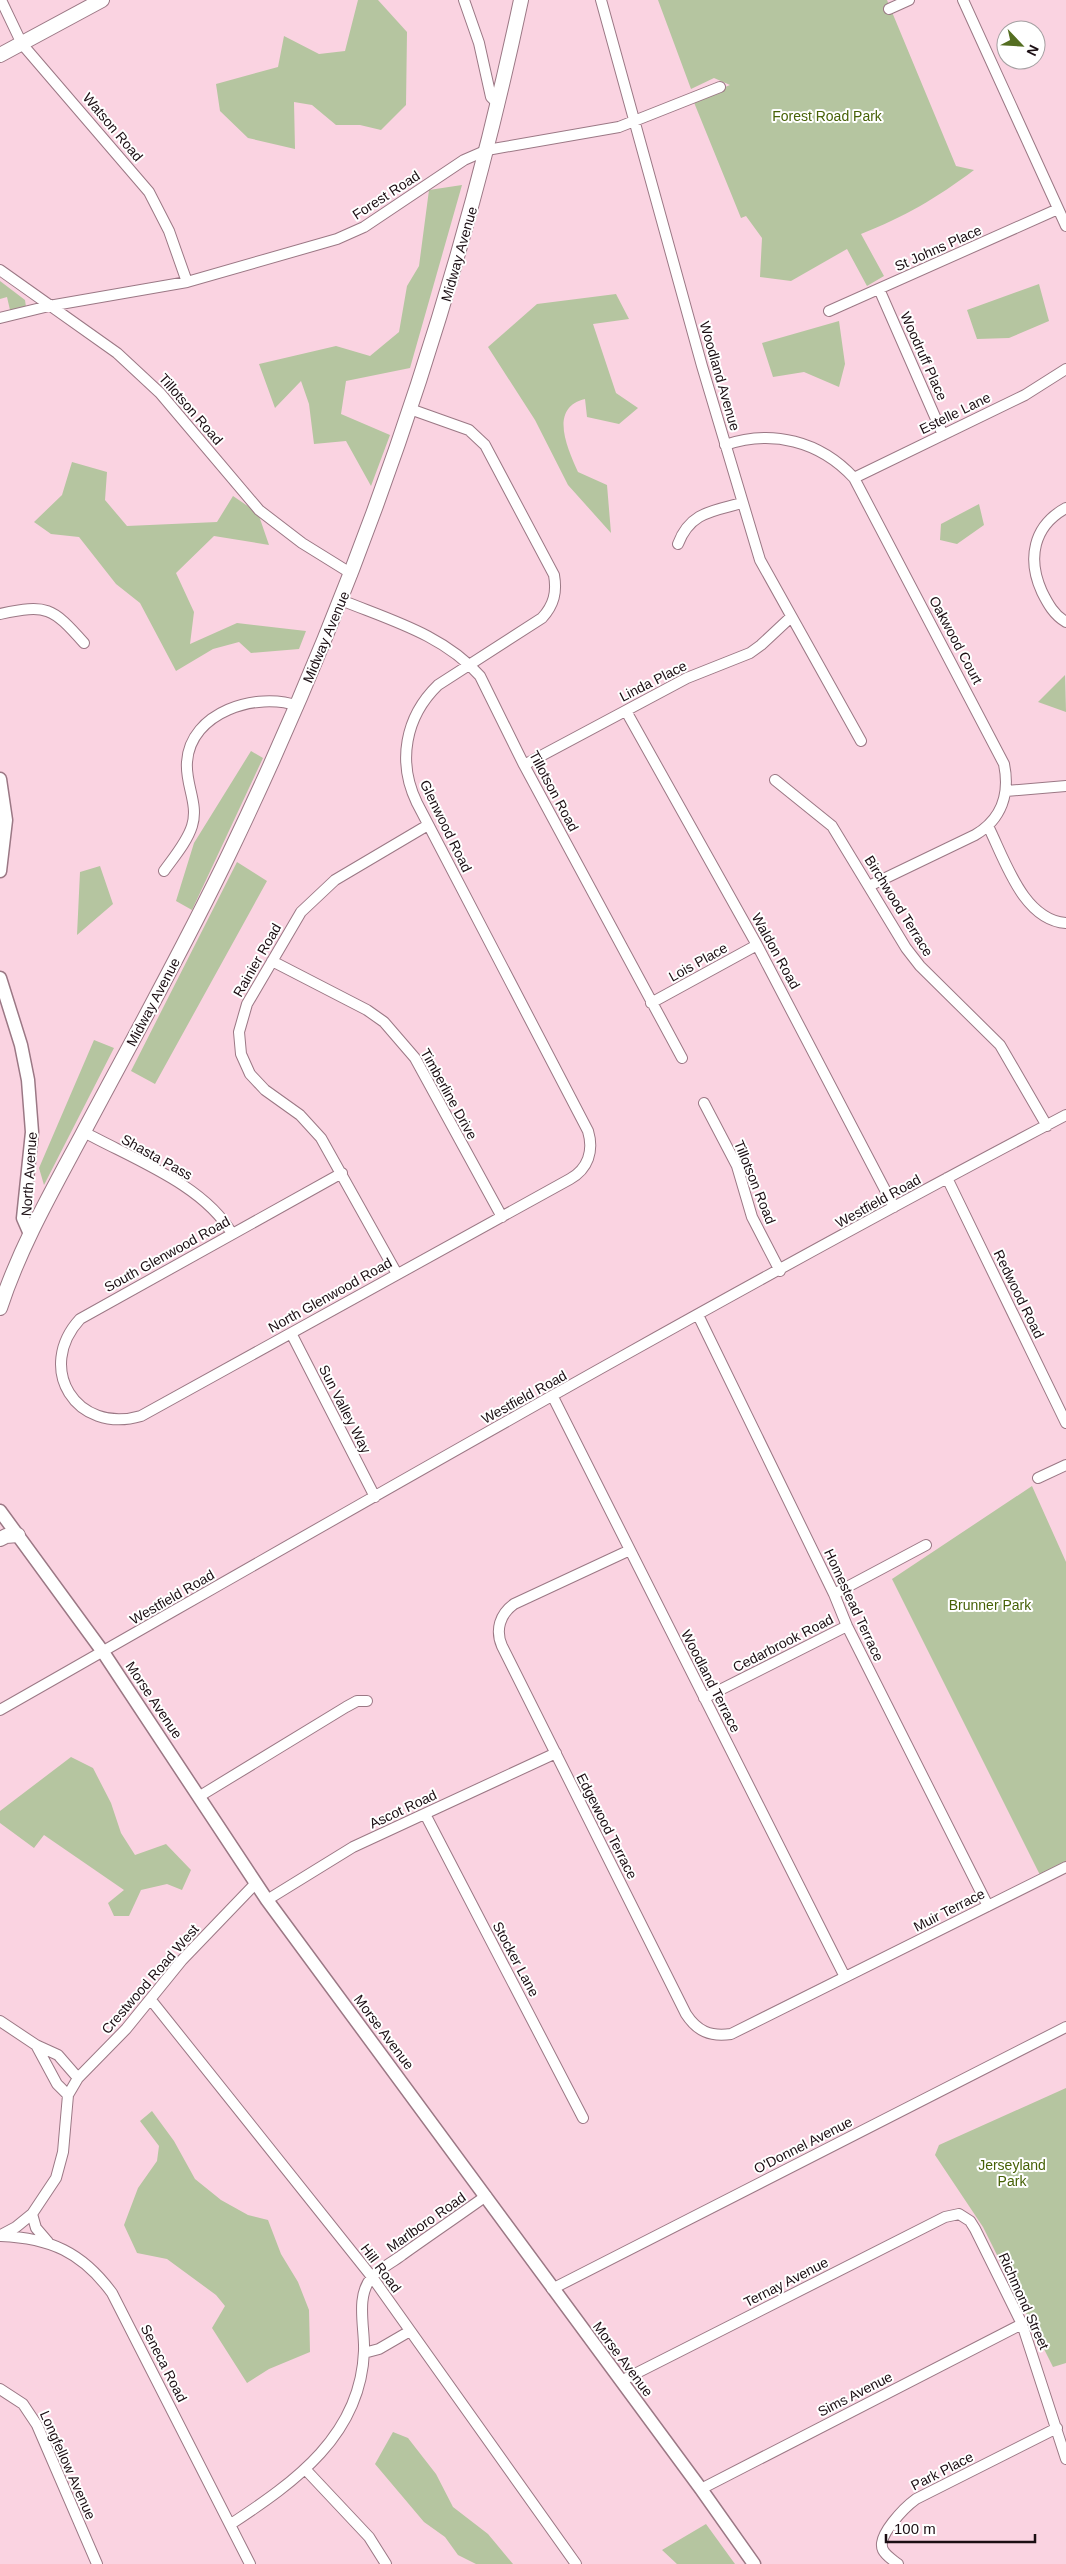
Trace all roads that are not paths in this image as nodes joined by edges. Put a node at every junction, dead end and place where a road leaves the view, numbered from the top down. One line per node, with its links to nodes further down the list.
1 (1, 0): 9 (street, Watson Road)
2 (102, 0): 9 (main road)
3 (464, 0): 12 (street)
4 (521, 0): 12 (main road, Midway Avenue)
5 (601, 0): 13 (street, Woodland Avenue)
6 (909, 0): 8 (street)
7 (963, 0): 15 (street)
8 (889, 9)
9 (22, 44): 10 (main road); 18 (street, Watson Road)
10 (0, 55)
11 (720, 86): 13 (street, Forest Road)
12 (499, 105): 14 (main road, Midway Avenue)
13 (636, 121): 14 (street, Forest Road); 26 (street, Woodland Avenue)
14 (487, 150): 18 (street, Forest Road); 24 (main road, Midway Avenue)
15 (1058, 209): 16 (street); 19 (street, St Johns Place)
16 (1066, 226)
17 (0, 270): 20 (street, Tillotson Road)
18 (187, 282): 20 (street, Forest Road)
19 (879, 289): 21 (street, St Johns Place); 25 (street, Woodruff Place)
20 (49, 306): 22 (street, Forest Road); 31 (street, Tillotson Road)
21 (829, 311)
22 (0, 318)
23 (1066, 370): 25 (street, Estelle Lane)
24 (410, 409): 31 (main road, Midway Avenue); 37 (street, Glenwood Road)
25 (943, 434): 27 (street, Estelle Lane)
26 (725, 444): 27 (street, Oakwood Court); 28 (street, Woodland Avenue)
27 (854, 478): 45 (street, Oakwood Court)
28 (742, 503): 30 (street); 34 (street, Woodland Avenue)
29 (1066, 508): 35 (street)
30 (678, 544)
31 (352, 574): 32 (main road, Midway Avenue)
32 (341, 600): 37 (street, Tillotson Road); 38 (main road, Midway Avenue)
33 (0, 614): 36 (street)
34 (791, 617): 39 (street, Linda Place); 40 (street, Woodland Avenue)
35 (1066, 622)
36 (84, 643)
37 (470, 664): 41 (street, Tillotson Road); 46 (street, Glenwood Road)
38 (298, 706): 49 (street); 60 (main road, Midway Avenue)
39 (626, 711): 41 (street, Linda Place); 52 (street, Waldon Road)
40 (861, 741)
41 (524, 765): 55 (street, Tillotson Road)
42 (0, 779): 48 (street)
43 (775, 780): 50 (street, Birchwood Terrace)
44 (1066, 786): 45 (street)
45 (1006, 791): 47 (street, Oakwood Court)
46 (428, 825): 53 (street, Rainier Road); 61 (street, Glenwood Road)
47 (988, 826): 50 (street, Oakwood Court); 51 (street)
48 (0, 871)
49 (164, 871)
50 (869, 886): 59 (street, Birchwood Terrace)
51 (1066, 923)
52 (757, 945): 55 (street, Lois Place); 64 (street, Waldon Road)
53 (272, 961): 62 (street, Rainier Road); 65 (street, Timberline Drive)
54 (0, 978): 66 (street, North Avenue)
55 (651, 1003): 56 (street, Tillotson Road)
56 (682, 1058)
57 (704, 1103): 68 (street, Tillotson Road)
58 (1066, 1115): 59 (street, Westfield Road)
59 (1047, 1126): 63 (street, Westfield Road)
60 (84, 1132): 66 (main road, Midway Avenue); 67 (street, Shasta Pass)
61 (591, 1150): 65 (street, North Glenwood Road)
62 (342, 1172): 67 (street, South Glenwood Road); 69 (street, Rainier Road)
63 (946, 1178): 64 (street, Westfield Road); 75 (street, Redwood Road)
64 (894, 1207): 68 (street, Westfield Road)
65 (502, 1217): 69 (street, North Glenwood Road)
66 (30, 1234): 70 (main road, North Avenue)
67 (232, 1234): 73 (street, South Glenwood Road)
68 (780, 1271): 71 (street, Westfield Road)
69 (398, 1274): 72 (street, North Glenwood Road)
70 (0, 1308)
71 (698, 1315): 74 (street, Westfield Road); 84 (street, Homestead Terrace)
72 (291, 1333): 73 (street, North Glenwood Road); 78 (street, Sun Valley Way)
73 (71, 1395)
74 (553, 1397): 78 (street, Westfield Road); 83 (street, Woodland Terrace)
75 (1066, 1423)
76 (1066, 1465): 77 (street)
77 (1038, 1478)
78 (375, 1497): 86 (street, Westfield Road)
79 (0, 1511): 80 (street, Morse Avenue)
80 (18, 1535): 81 (main road); 86 (street, Morse Avenue)
81 (0, 1539)
82 (926, 1545): 84 (street, Cedarbrook Road)
83 (630, 1550): 87 (street, Woodland Terrace); 90 (street, Edgewood Terrace)
84 (834, 1594): 85 (street, Homestead Terrace)
85 (847, 1626): 87 (street, Cedarbrook Road); 96 (street, Homestead Terrace)
86 (103, 1652): 89 (street, Westfield Road); 91 (street, Morse Avenue)
87 (704, 1698): 97 (street, Woodland Terrace)
88 (367, 1701): 91 (street)
89 (0, 1710)
90 (556, 1753): 92 (street, Ascot Road); 97 (street, Edgewood Terrace)
91 (200, 1796): 94 (street, Morse Avenue)
92 (425, 1814): 95 (street, Ascot Road); 104 (street, Stocker Lane)
93 (1066, 1867): 96 (street, Muir Terrace)
94 (256, 1883): 95 (street, Morse Avenue); 98 (street, Crestwood Road West)
95 (267, 1900): 105 (street, Morse Avenue)
96 (988, 1906): 97 (street, Muir Terrace)
97 (845, 1977)
98 (150, 2000): 102 (street, Crestwood Road West); 110 (street, Hill Road)
99 (0, 2021): 101 (street)
100 (1066, 2027): 111 (street, O'Donnel Avenue)
101 (36, 2045): 102 (street); 103 (street)
102 (78, 2078): 103 (street, Crestwood Road West)
103 (68, 2096): 106 (street)
104 (583, 2118)
105 (486, 2196): 110 (street, Marlboro Road); 111 (street, Morse Avenue)
106 (32, 2214): 108 (street); 109 (street)
107 (964, 2217): 112 (street, Richmond Street); 115 (street, Ternay Avenue)
108 (1, 2236): 109 (street, Seneca Road)
109 (48, 2242): 121 (street, Seneca Road)
110 (372, 2277): 113 (street, Hill Road); 114 (street)
111 (552, 2288): 115 (street, Morse Avenue)
112 (1022, 2324): 117 (street, Richmond Street); 120 (street, Sims Avenue)
113 (410, 2331): 114 (street); 125 (street, Hill Road)
114 (364, 2353): 119 (street)
115 (621, 2381): 120 (street, Morse Avenue)
116 (0, 2389): 122 (street, Longfellow Avenue)
117 (1057, 2428): 118 (street, Richmond Street); 127 (street, Park Place)
118 (1066, 2459)
119 (306, 2470): 121 (street); 124 (street)
120 (701, 2489): 126 (street, Morse Avenue)
121 (232, 2524): 123 (street, Seneca Road)
122 (97, 2564)
123 (250, 2564)
124 (386, 2564)
125 (576, 2564)
126 (754, 2564)
127 (898, 2564)

